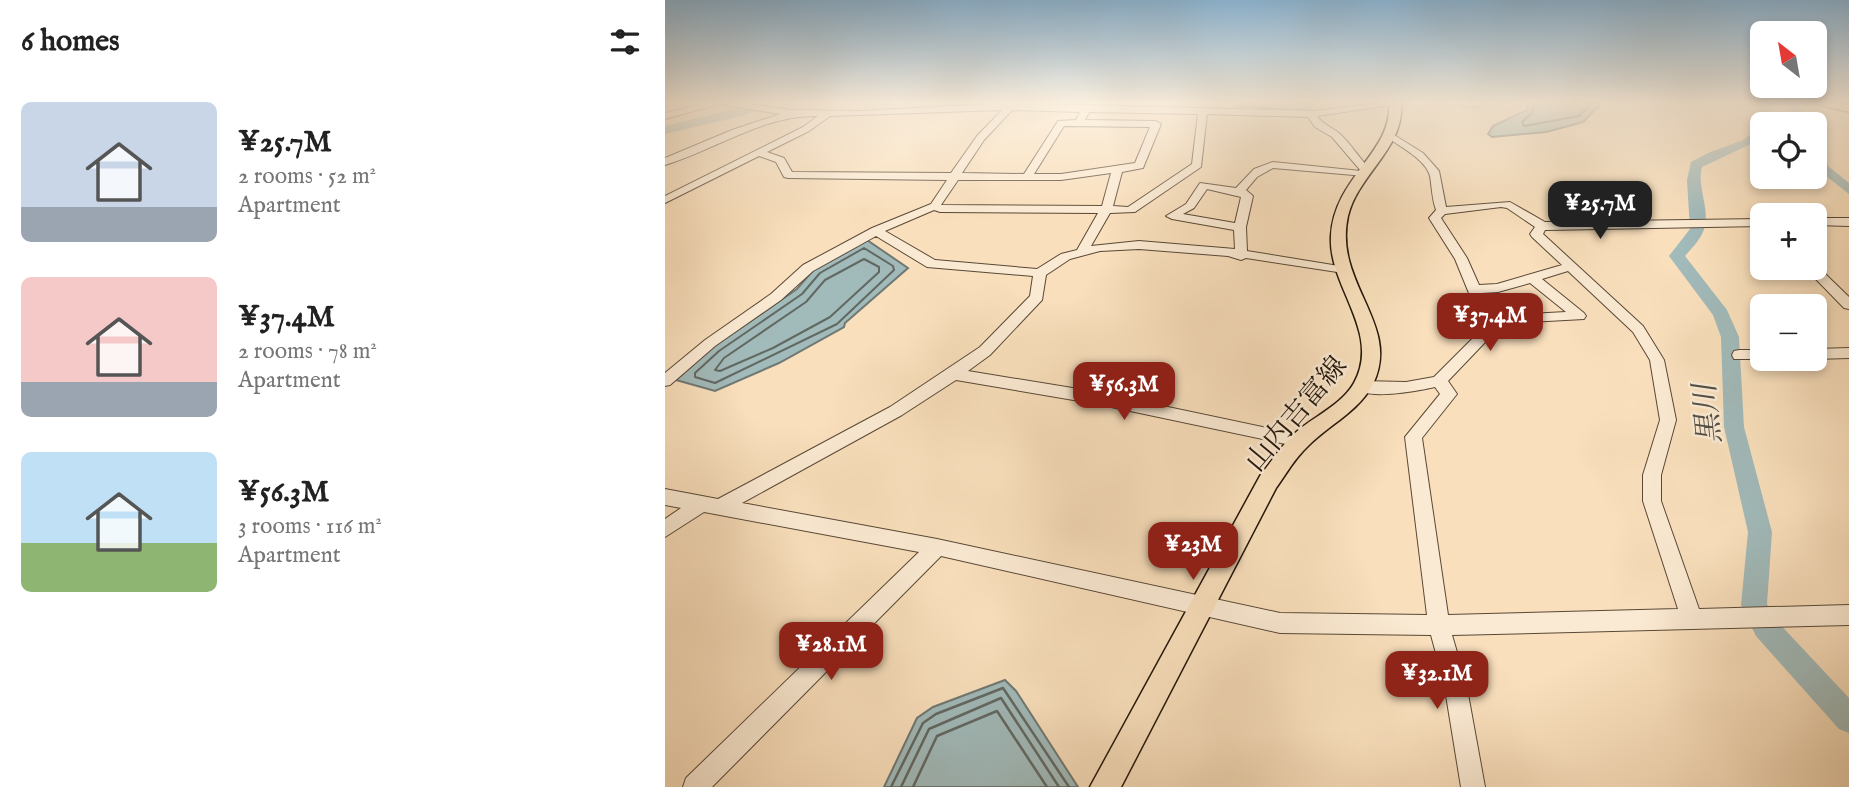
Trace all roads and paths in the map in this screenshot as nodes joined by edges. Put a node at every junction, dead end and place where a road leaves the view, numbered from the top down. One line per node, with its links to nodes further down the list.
1 (717, 140): 11 (street)
2 (785, 140): 10 (street)
3 (979, 140): 14 (street)
4 (1050, 140): 15 (street)
5 (1150, 140): 13 (street)
6 (1200, 140): 19 (street)
7 (1341, 140): 12 (street)
8 (1388, 140): 12 (main road, 山内吉富線)
9 (1396, 140): 20 (street)
10 (759, 153): 14 (street); 17 (street)
11 (665, 162)
12 (1363, 171): 16 (street); 30 (main road, 山内吉富線)
13 (1117, 172): 15 (street); 19 (street)
14 (952, 177): 15 (street); 18 (street)
15 (1027, 177)
16 (1239, 192): 24 (street); 24 (street)
17 (665, 200)
18 (935, 206): 19 (street); 26 (street)
19 (1107, 208): 27 (street)
20 (1442, 211): 25 (street); 34 (street)
21 (1750, 222): 25 (street)
22 (1827, 222): 23 (street)
23 (1849, 222)
24 (1240, 226): 28 (street)
25 (1542, 226): 29 (street)
26 (876, 231): 31 (street); 42 (street)
27 (1082, 251): 28 (street); 31 (street)
28 (1241, 256): 30 (street)
29 (1572, 266): 32 (street); 52 (street)
30 (1339, 270): 44 (main road, 山内吉富線)
31 (1040, 273): 41 (street)
32 (1534, 279): 34 (street); 36 (street)
33 (1823, 280): 35 (street)
34 (1473, 290): 36 (street)
35 (1849, 305)
36 (1489, 325): 43 (street)
37 (1849, 353): 38 (street)
38 (1827, 354)
39 (1739, 355): 40 (street)
40 (1750, 355)
41 (954, 374): 45 (street); 47 (street)
42 (665, 381)
43 (1439, 381): 44 (street); 53 (street)
44 (1361, 387): 45 (main road, 山内吉富線)
45 (1300, 441): 50 (main road, 山内吉富線)
46 (665, 497): 47 (street)
47 (711, 504): 48 (street); 49 (street)
48 (665, 529)
49 (937, 547): 50 (street); 54 (street)
50 (1203, 606): 53 (street); 55 (main road, 山内吉富線)
51 (1849, 615): 52 (street)
52 (1692, 620): 53 (street)
53 (1439, 625): 56 (street)
54 (695, 787)
55 (1105, 787)
56 (1473, 787)

